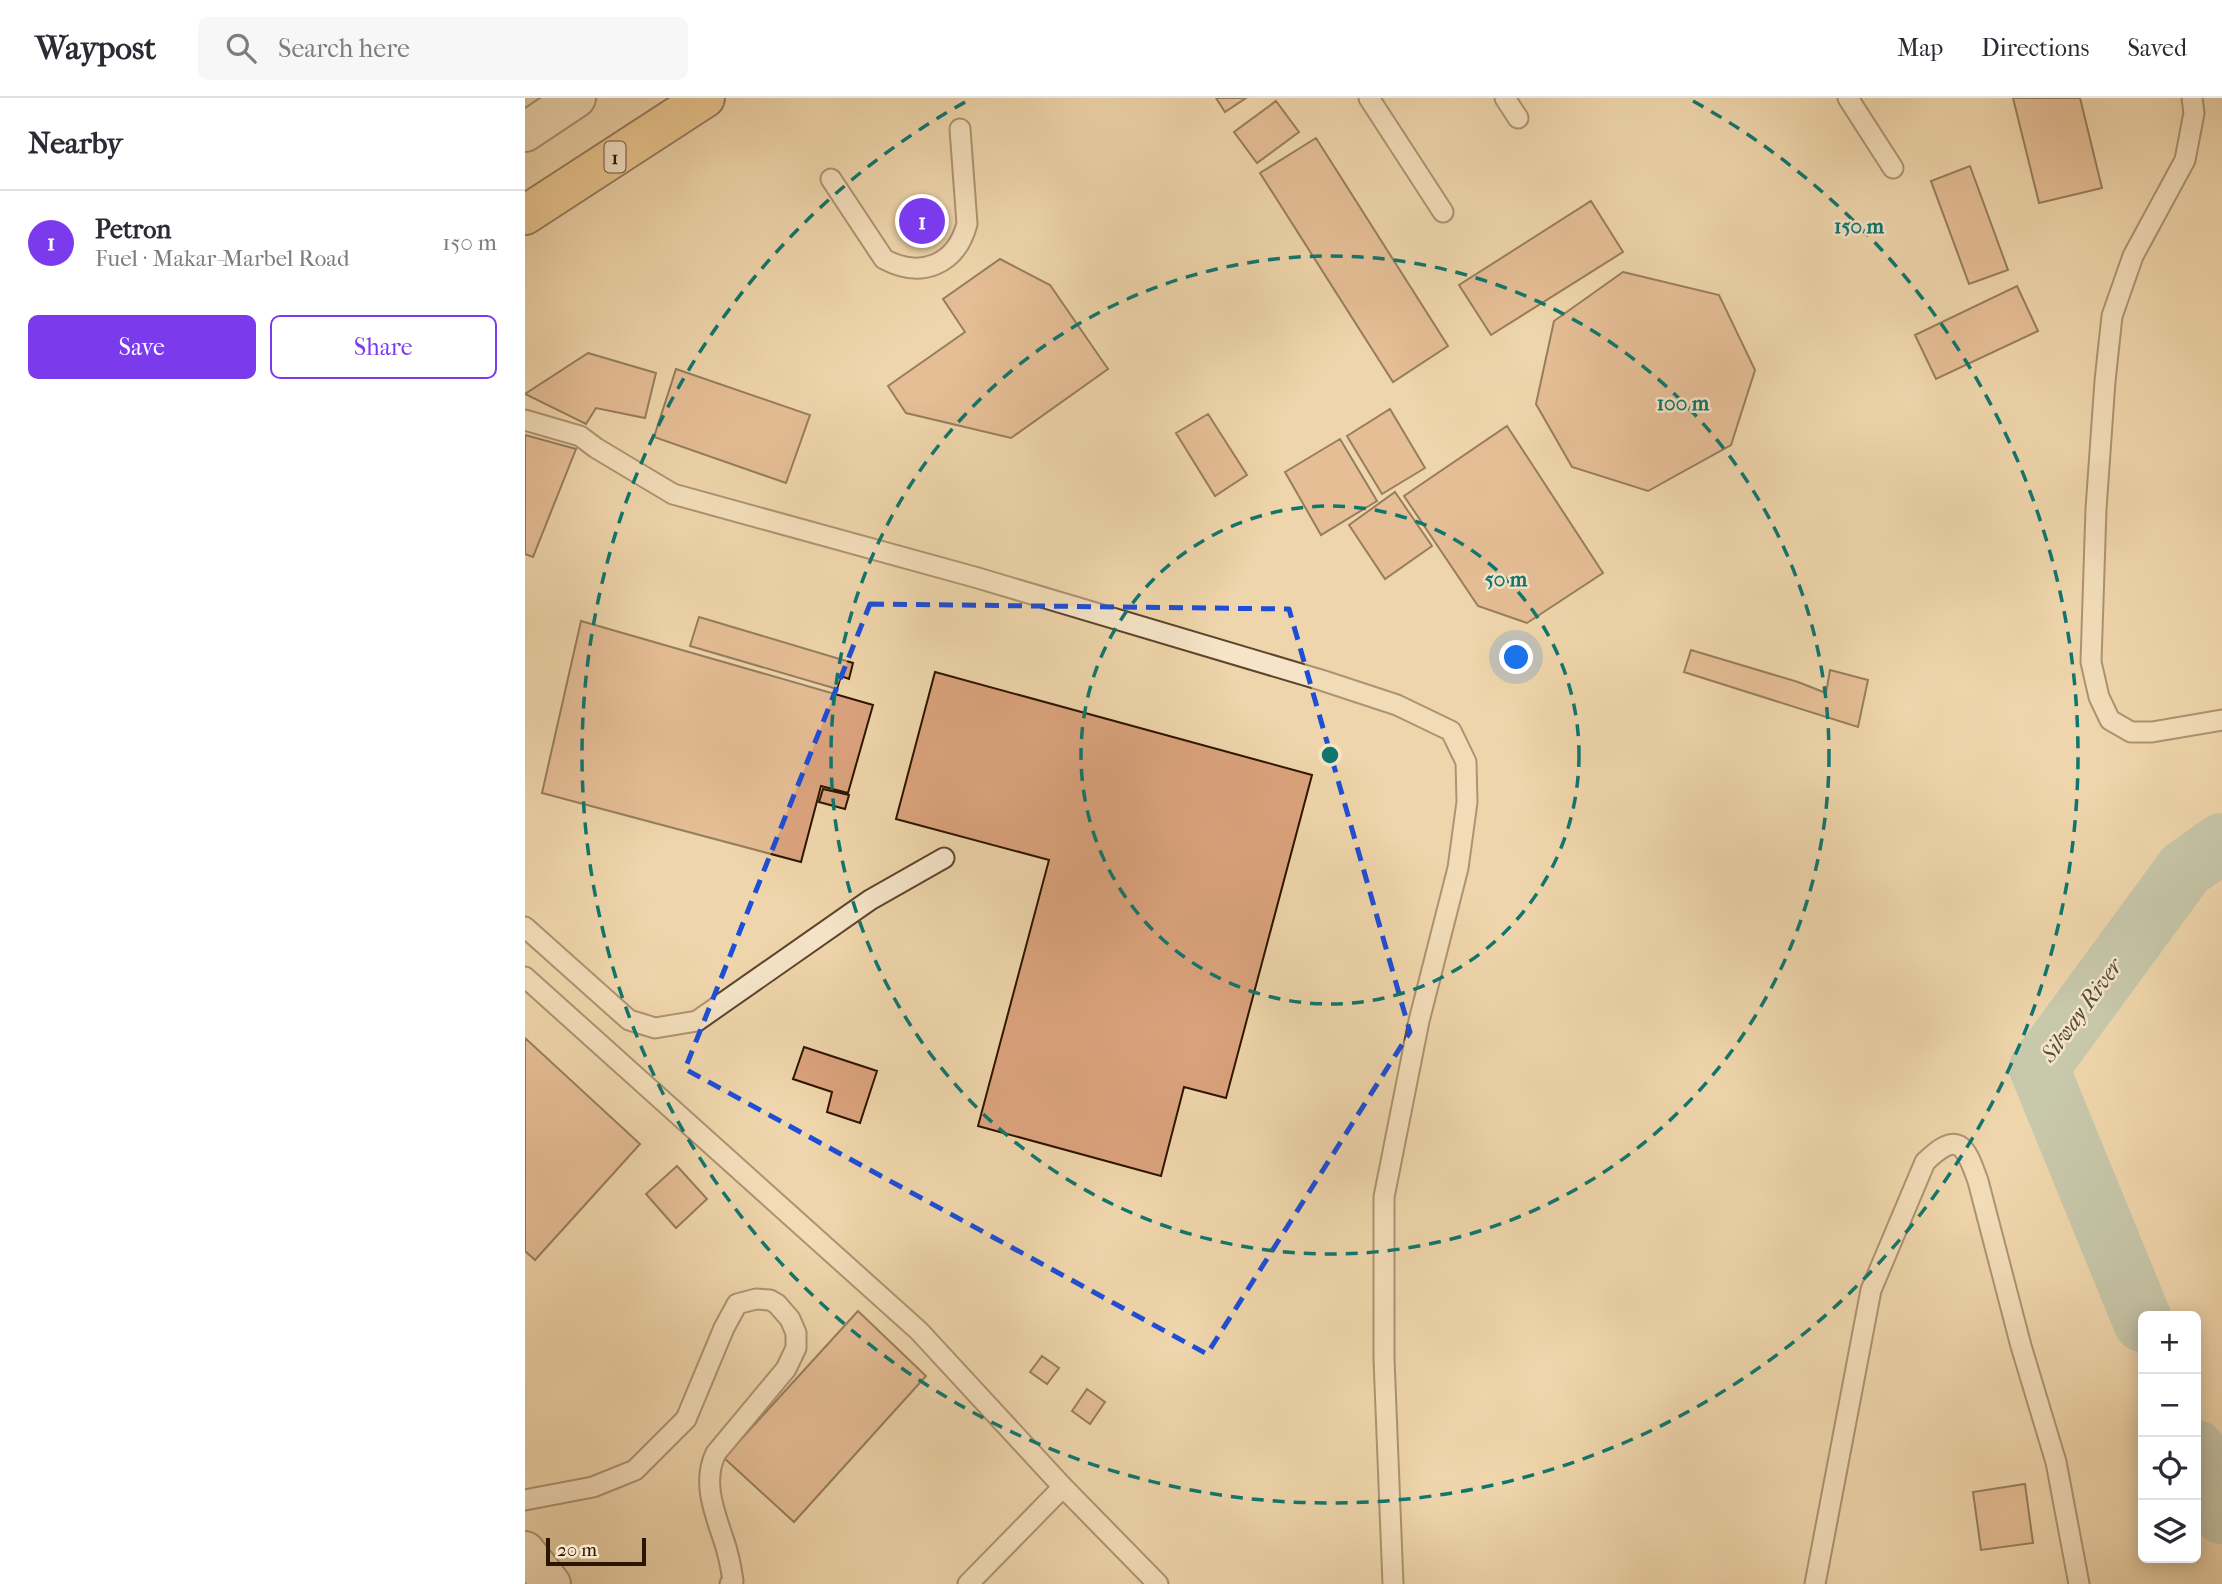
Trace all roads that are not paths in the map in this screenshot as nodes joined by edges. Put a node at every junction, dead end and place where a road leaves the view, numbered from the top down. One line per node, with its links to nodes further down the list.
1 (576, 98): 9 (street)
2 (705, 98): 13 (main road, 1)
3 (1369, 98): 12 (lane)
4 (1505, 98): 7 (lane)
5 (1848, 98): 10 (lane)
6 (2192, 98): 15 (lane)
7 (1518, 118)
8 (960, 129): 11 (lane)
9 (525, 132)
10 (1893, 168)
11 (831, 179)
12 (1443, 212)
13 (525, 215)
14 (525, 420): 26 (lane)
15 (2222, 720)
16 (944, 858): 17 (lane)
17 (525, 927)
18 (525, 977): 19 (lane)
19 (1063, 1488): 24 (lane); 25 (lane)
20 (525, 1500): 23 (lane)
21 (525, 1551): 22 (street)
22 (551, 1584)
23 (730, 1584)
24 (968, 1584)
25 (1158, 1584)
26 (1393, 1584)
27 (1815, 1584): 28 (lane)
28 (2079, 1584)

